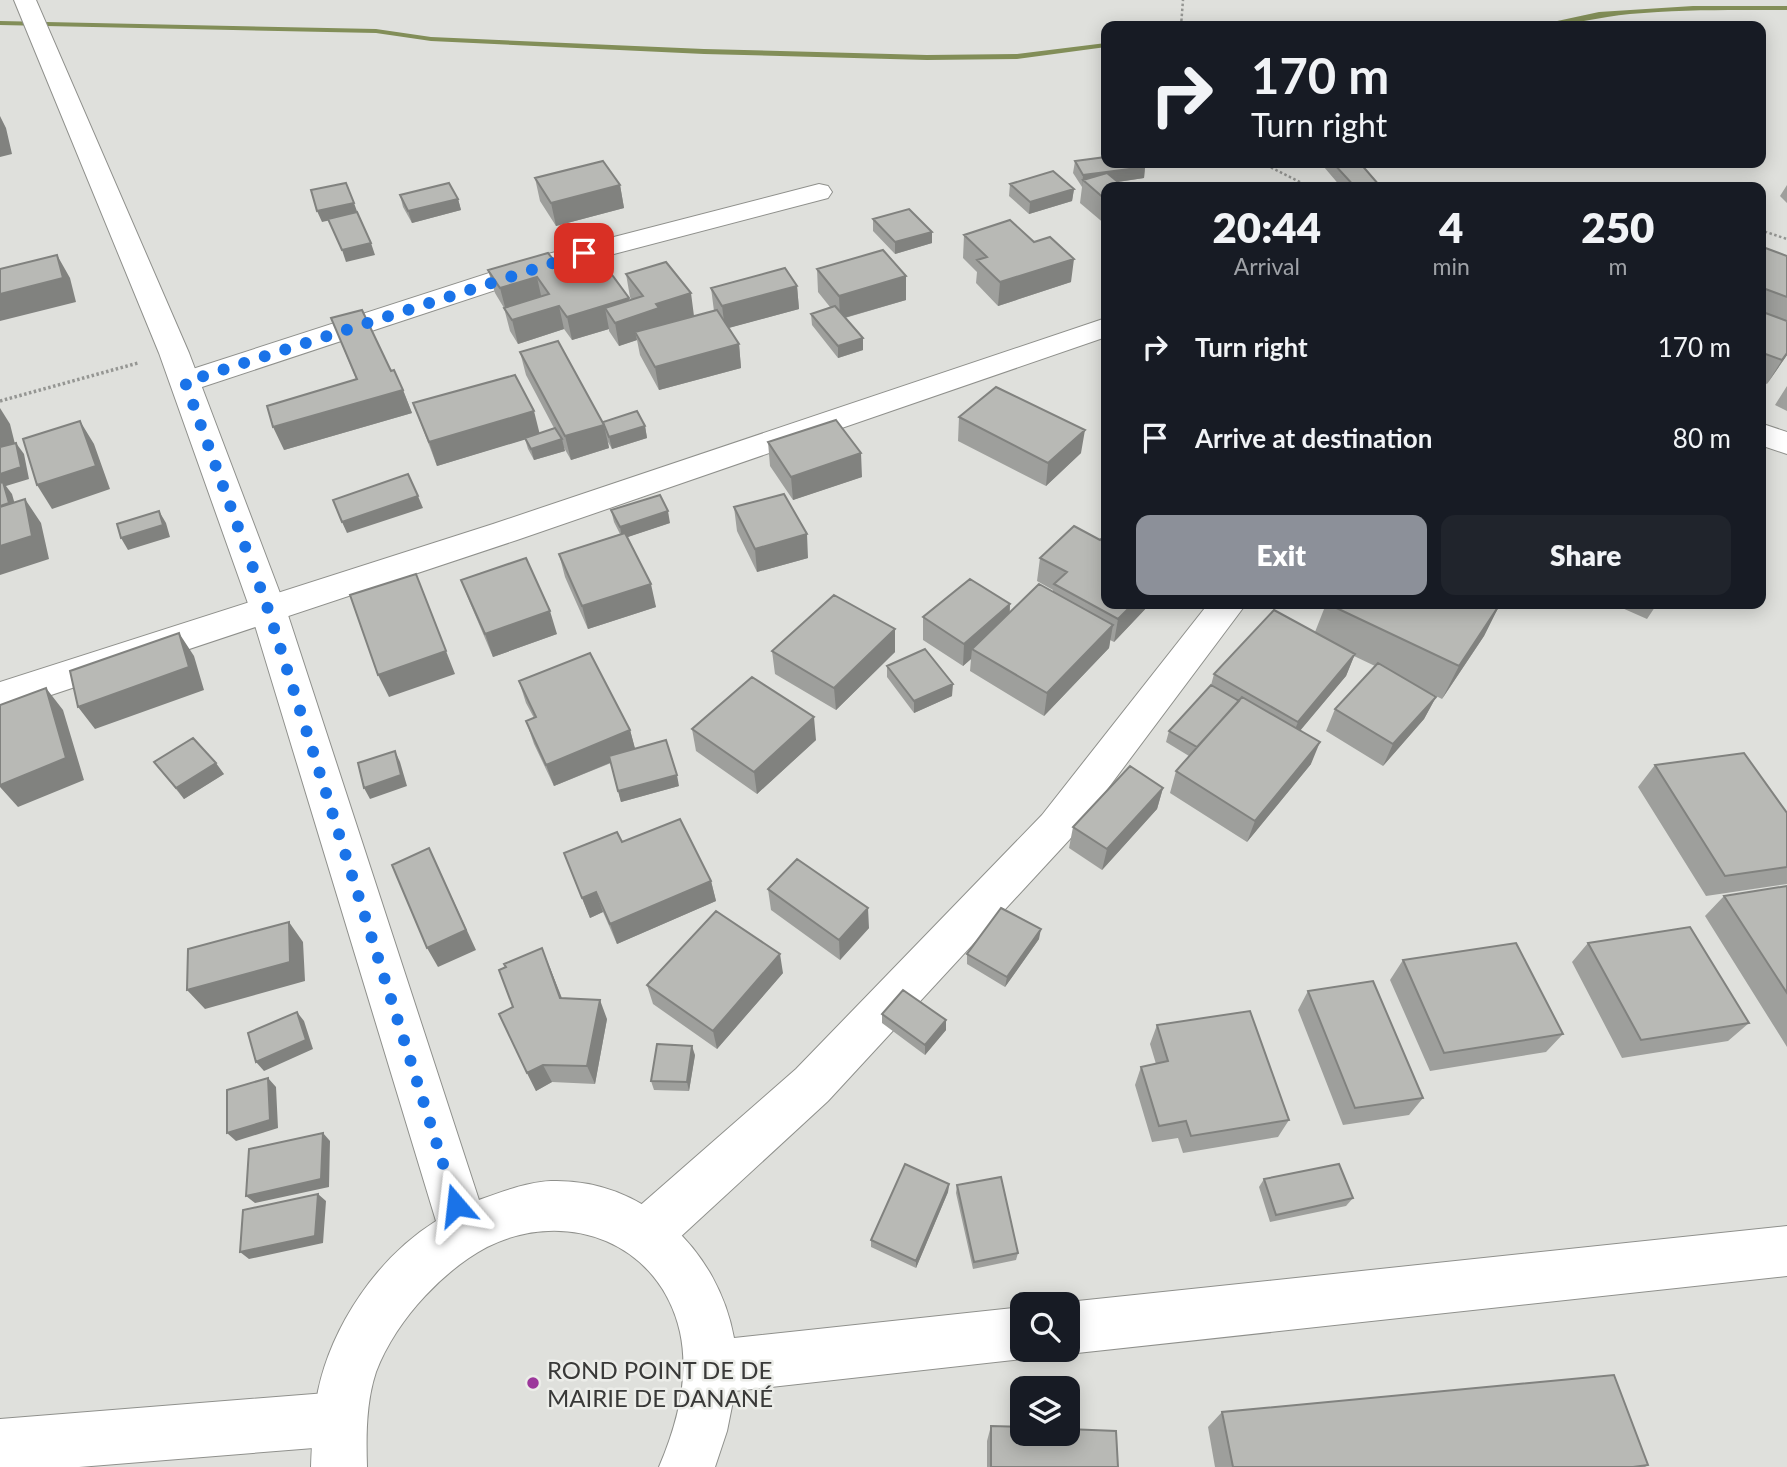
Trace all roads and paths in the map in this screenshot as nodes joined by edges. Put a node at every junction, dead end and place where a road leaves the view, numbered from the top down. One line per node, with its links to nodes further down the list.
1 (25, 0): 10 (street)
2 (1183, 0): 3 (path)
3 (1181, 21)
4 (1272, 168): 5 (path)
5 (1300, 182)
6 (819, 192): 10 (street)
7 (1766, 232): 8 (path)
8 (1787, 239)
9 (1101, 329): 14 (street)
10 (179, 367): 11 (path); 14 (street)
11 (0, 401)
12 (1766, 435): 13 (street)
13 (1787, 444)
14 (268, 609): 16 (street); 17 (street)
15 (1224, 609): 18 (street)
16 (0, 697)
17 (464, 1231): 18 (street); 23 (street)
18 (646, 1234): 22 (street)
19 (1787, 1251): 20 (street)
20 (1080, 1327)
21 (1010, 1334): 22 (street)
22 (711, 1367): 25 (street)
23 (339, 1443): 24 (street)
24 (0, 1446)
25 (687, 1467)

